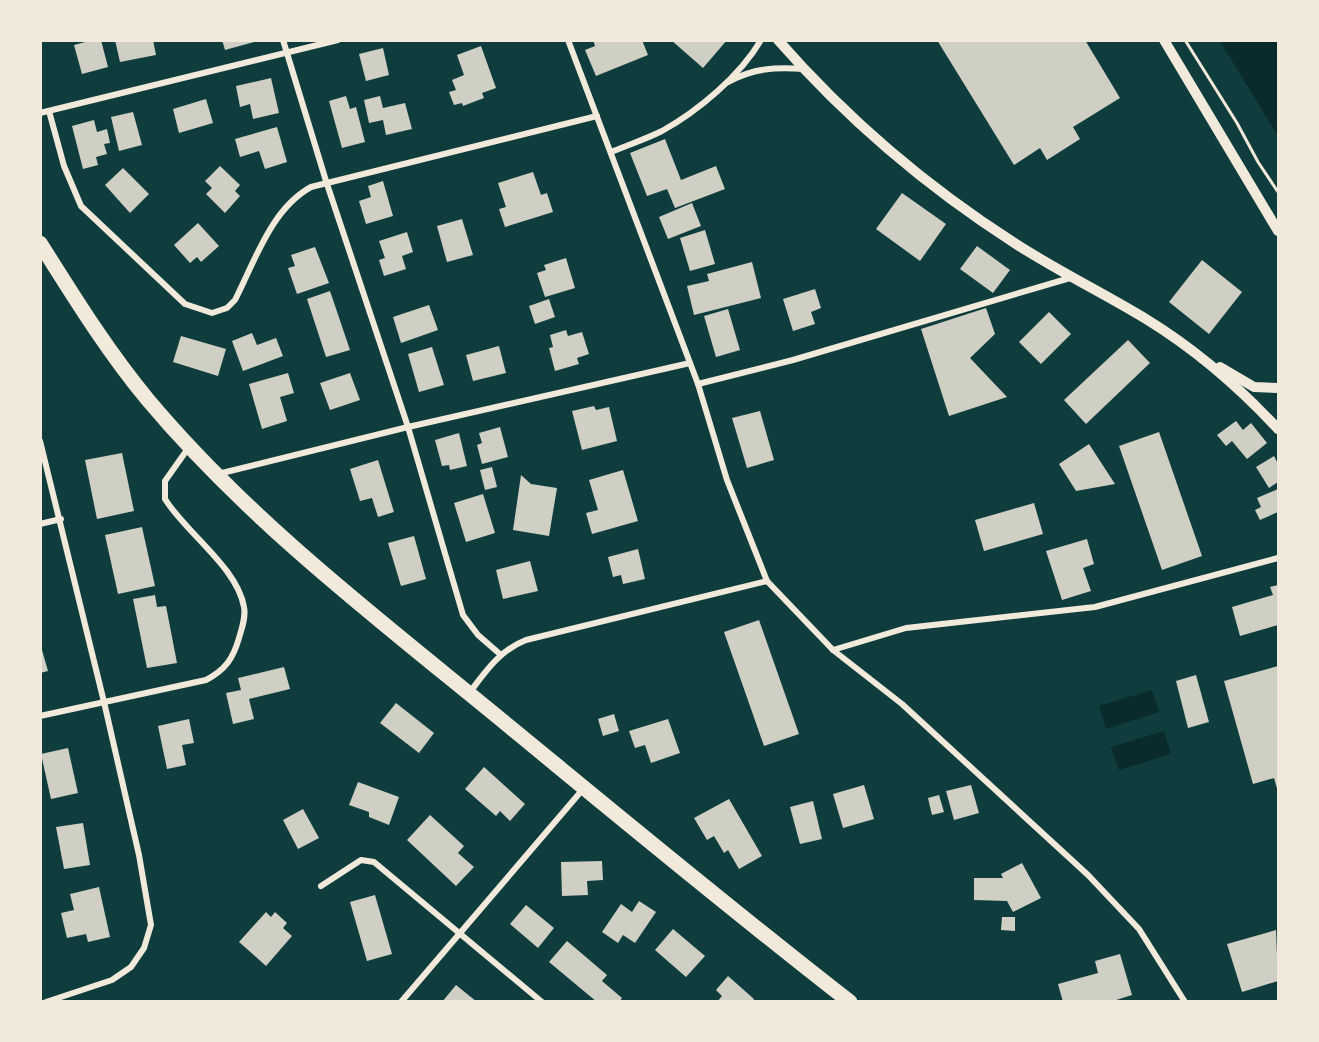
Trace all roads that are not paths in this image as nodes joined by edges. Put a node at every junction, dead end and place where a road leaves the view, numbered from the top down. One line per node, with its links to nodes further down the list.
1 (283, 40): 7 (street)
2 (338, 40): 7 (street)
3 (568, 40): 12 (street)
4 (761, 40): 9 (street)
5 (778, 40): 8 (street)
6 (1164, 40): 15 (street)
7 (286, 52): 10 (street); 14 (street)
8 (804, 69): 9 (street); 17 (street)
9 (722, 85): 13 (street)
10 (49, 111): 11 (street); 14 (street)
11 (40, 113)
12 (597, 116): 13 (street); 14 (street)
13 (611, 152): 19 (street)
14 (326, 181): 22 (street)
15 (1278, 231)
16 (40, 243): 25 (main road)
17 (1070, 278): 18 (street); 20 (street)
18 (1194, 351): 21 (street); 23 (street)
19 (690, 363): 20 (street); 22 (street)
20 (698, 384): 30 (street)
21 (1278, 388)
22 (408, 427): 26 (street); 32 (street)
23 (1278, 429)
24 (40, 441): 27 (street)
25 (189, 446): 26 (main road); 34 (street)
26 (218, 474): 33 (main road)
27 (61, 519): 28 (street); 34 (street)
28 (40, 524)
29 (1278, 558): 31 (street)
30 (767, 581): 31 (street); 32 (street)
31 (833, 651): 43 (street)
32 (501, 655): 33 (street)
33 (469, 693): 36 (main road)
34 (104, 702): 35 (street); 40 (street)
35 (40, 716)
36 (584, 788): 38 (street); 39 (main road)
37 (321, 886): 38 (street)
38 (461, 932): 41 (street); 42 (street)
39 (845, 999)
40 (46, 1002)
41 (401, 1002)
42 (542, 1002)
43 (1185, 1002)

